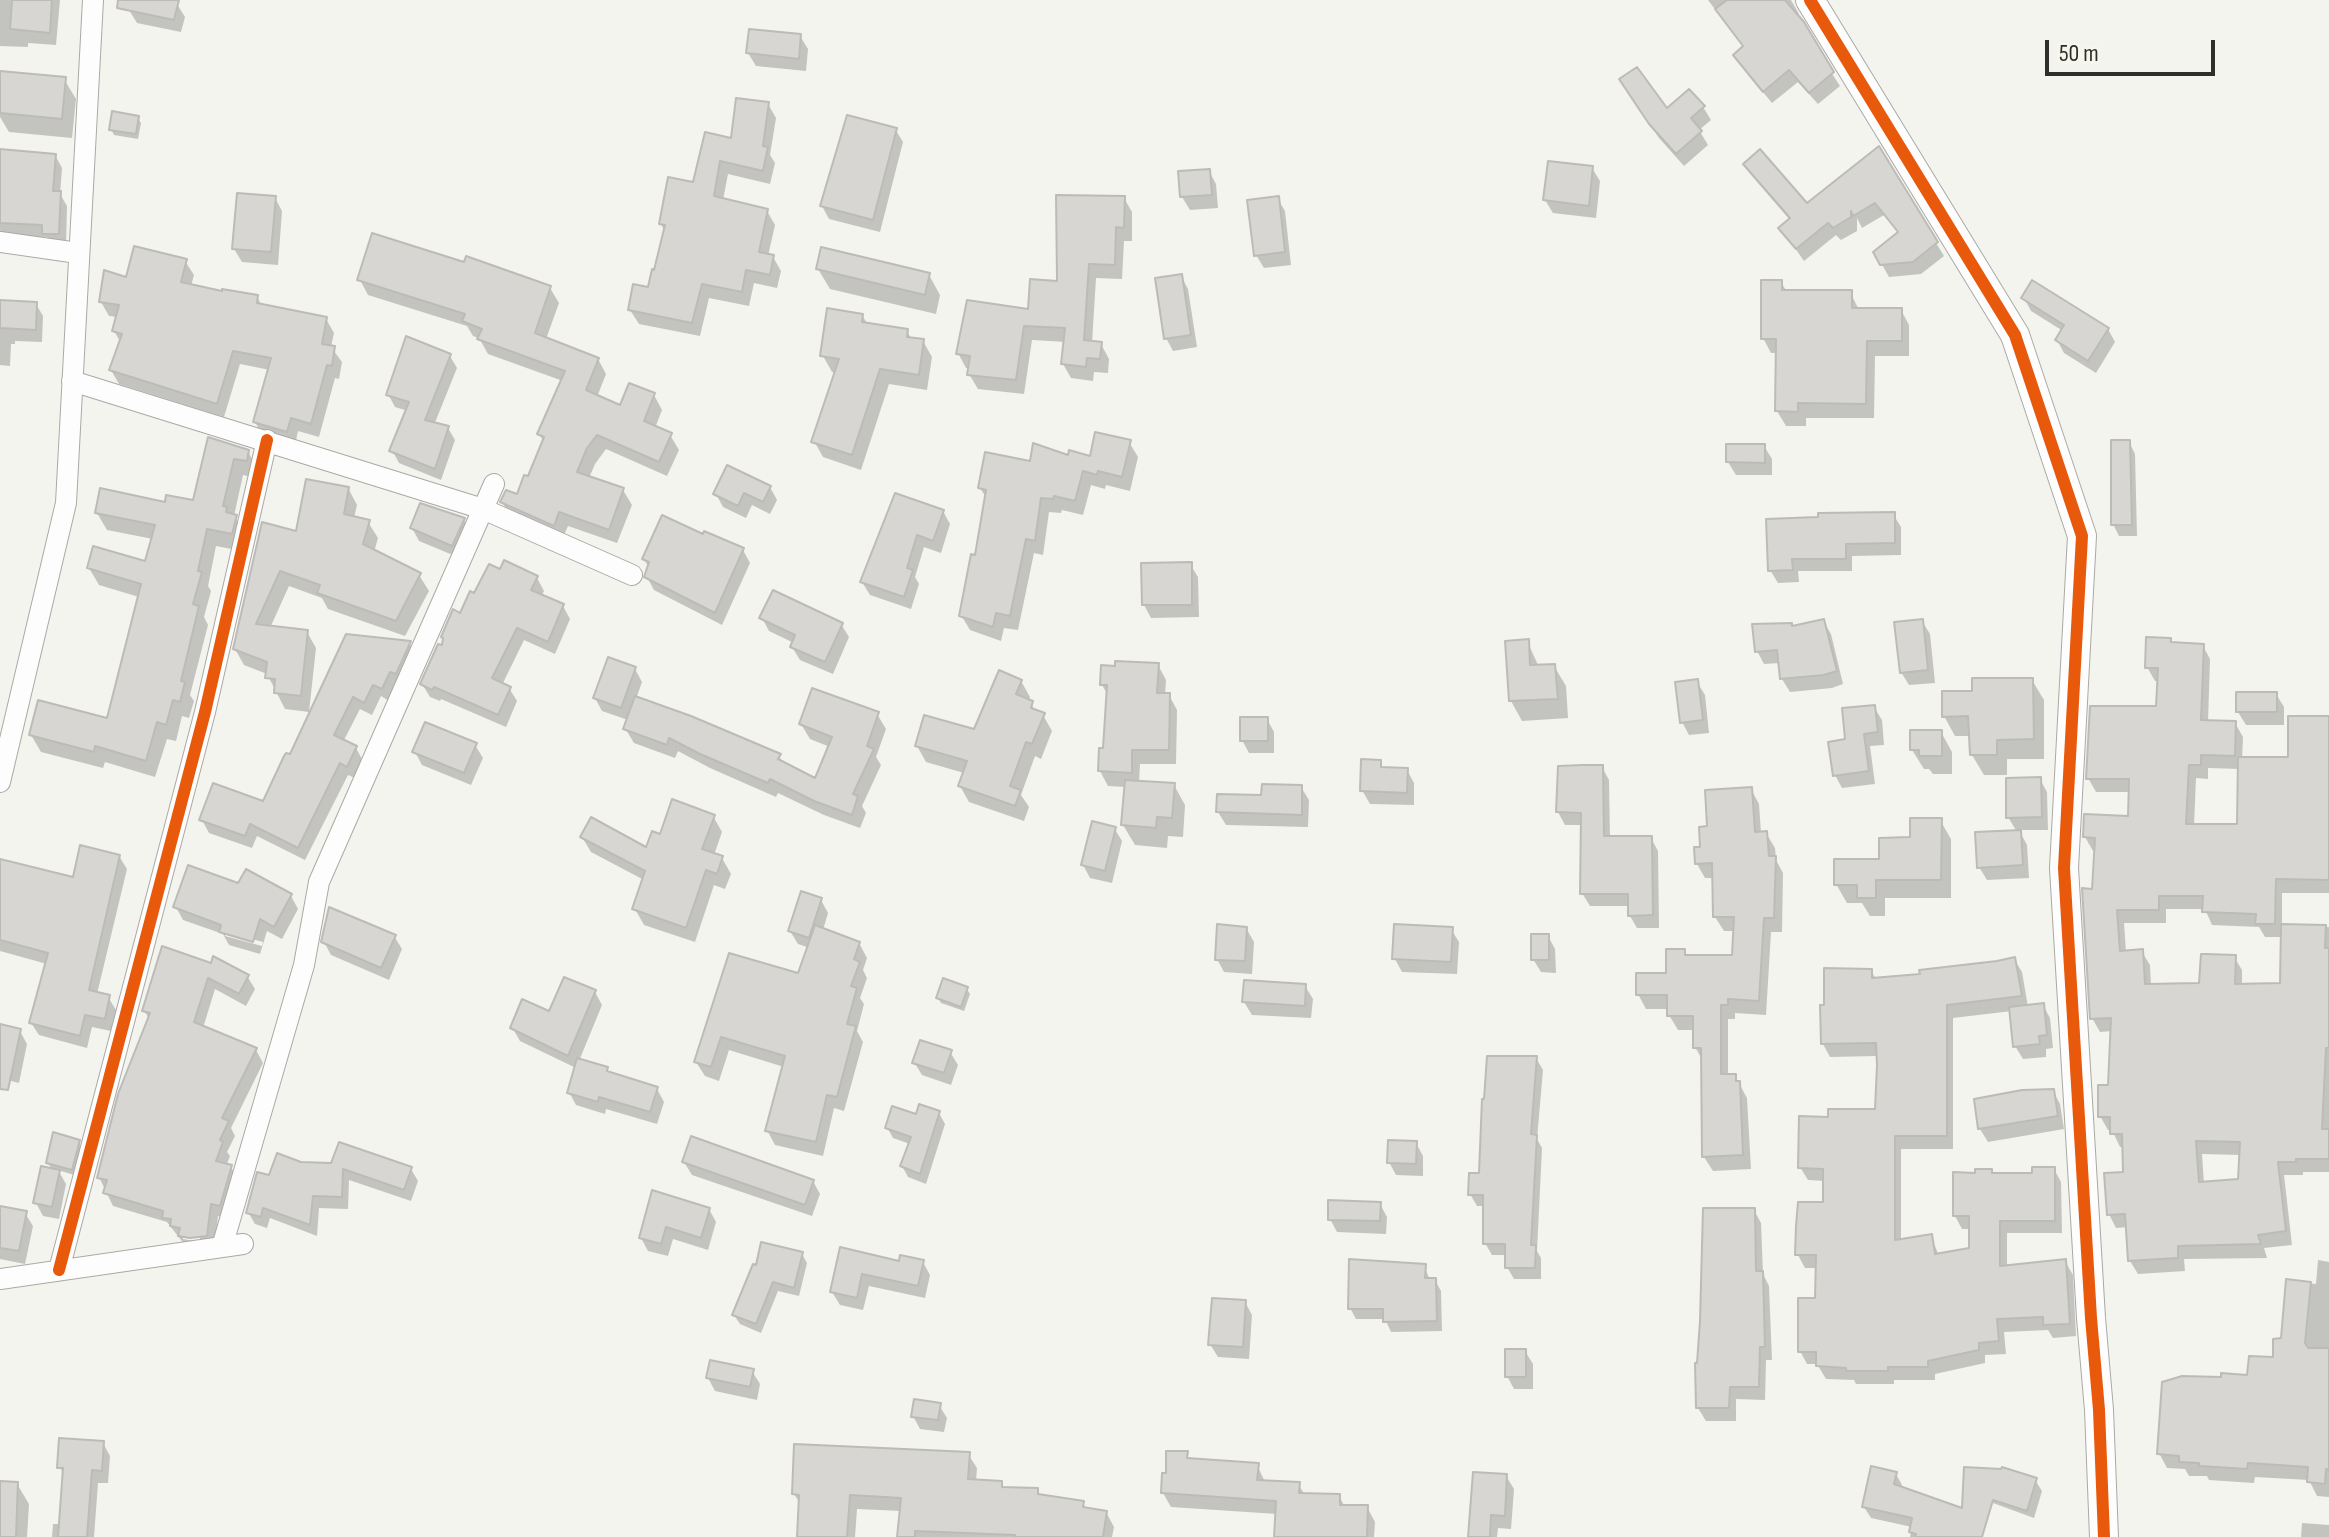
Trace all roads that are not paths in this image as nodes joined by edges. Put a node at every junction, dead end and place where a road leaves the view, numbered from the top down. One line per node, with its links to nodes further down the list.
1 (93, 0): 4 (street)
2 (1810, 0): 15 (street)
3 (0, 242): 4 (street)
4 (78, 253): 5 (street)
5 (72, 381): 6 (street); 10 (street)
6 (267, 440): 8 (street); 13 (street)
7 (494, 484): 8 (street)
8 (483, 509): 9 (street); 12 (street)
9 (632, 575)
10 (0, 782)
11 (243, 1244): 12 (street)
12 (222, 1247): 13 (street)
13 (59, 1270): 14 (street)
14 (0, 1279)
15 (2104, 1537)

